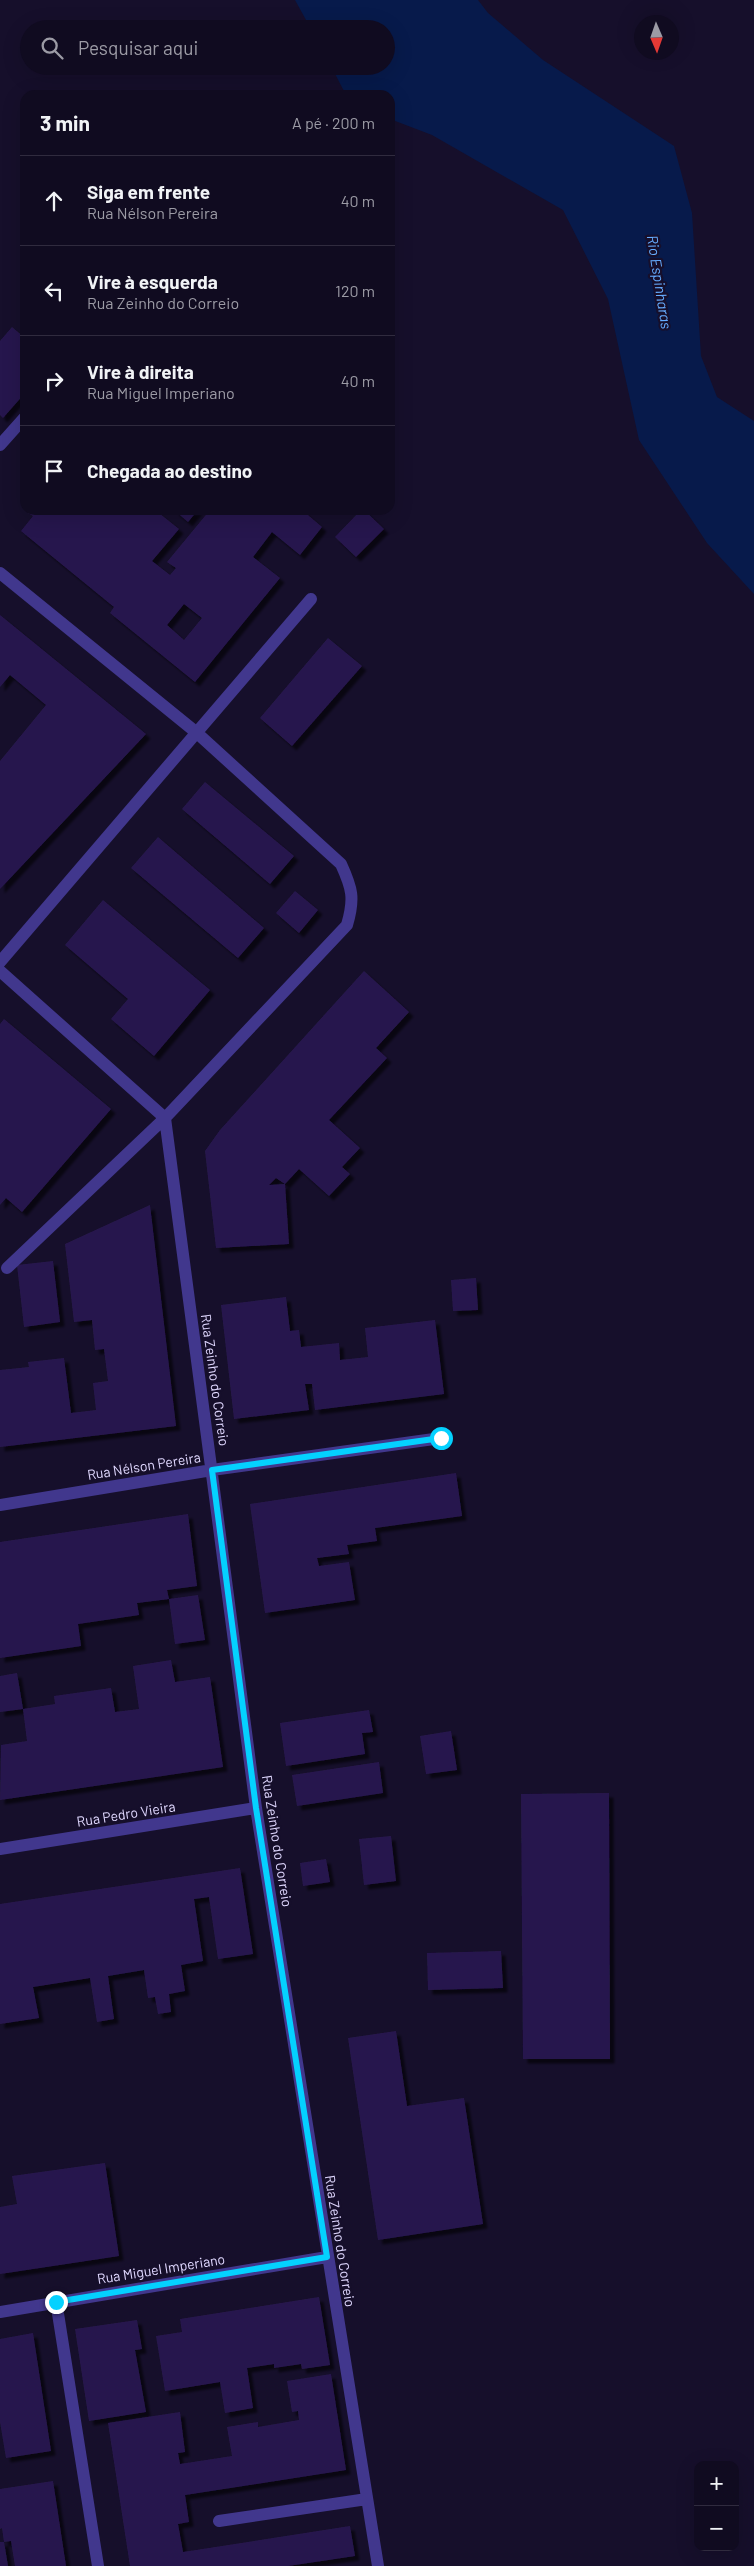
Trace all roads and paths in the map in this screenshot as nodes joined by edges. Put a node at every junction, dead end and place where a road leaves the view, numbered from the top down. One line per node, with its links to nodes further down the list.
1 (20, 423): 2 (street)
2 (0, 445)
3 (0, 573): 5 (street)
4 (311, 599): 5 (street)
5 (197, 733): 6 (street); 8 (street)
6 (0, 962)
7 (0, 971): 8 (street)
8 (165, 1118): 9 (street); 11 (street, Rua Zeinho do Correio)
9 (7, 1268)
10 (441, 1438): 11 (street, Rua Nélson Pereira)
11 (212, 1470): 12 (street, Rua Nélson Pereira); 13 (street, Rua Zeinho do Correio)
12 (0, 1505)
13 (256, 1808): 14 (street, Rua Pedro Vieira); 15 (street, Rua Zeinho do Correio)
14 (0, 1850)
15 (327, 2257): 16 (street, Rua Miguel Imperiano); 18 (street, Rua Zeinho do Correio)
16 (56, 2302): 17 (street, Rua Miguel Imperiano); 20 (street)
17 (0, 2312)
18 (367, 2499): 19 (street); 21 (street, Rua Zeinho do Correio)
19 (219, 2521)
20 (98, 2566)
21 (378, 2566)

